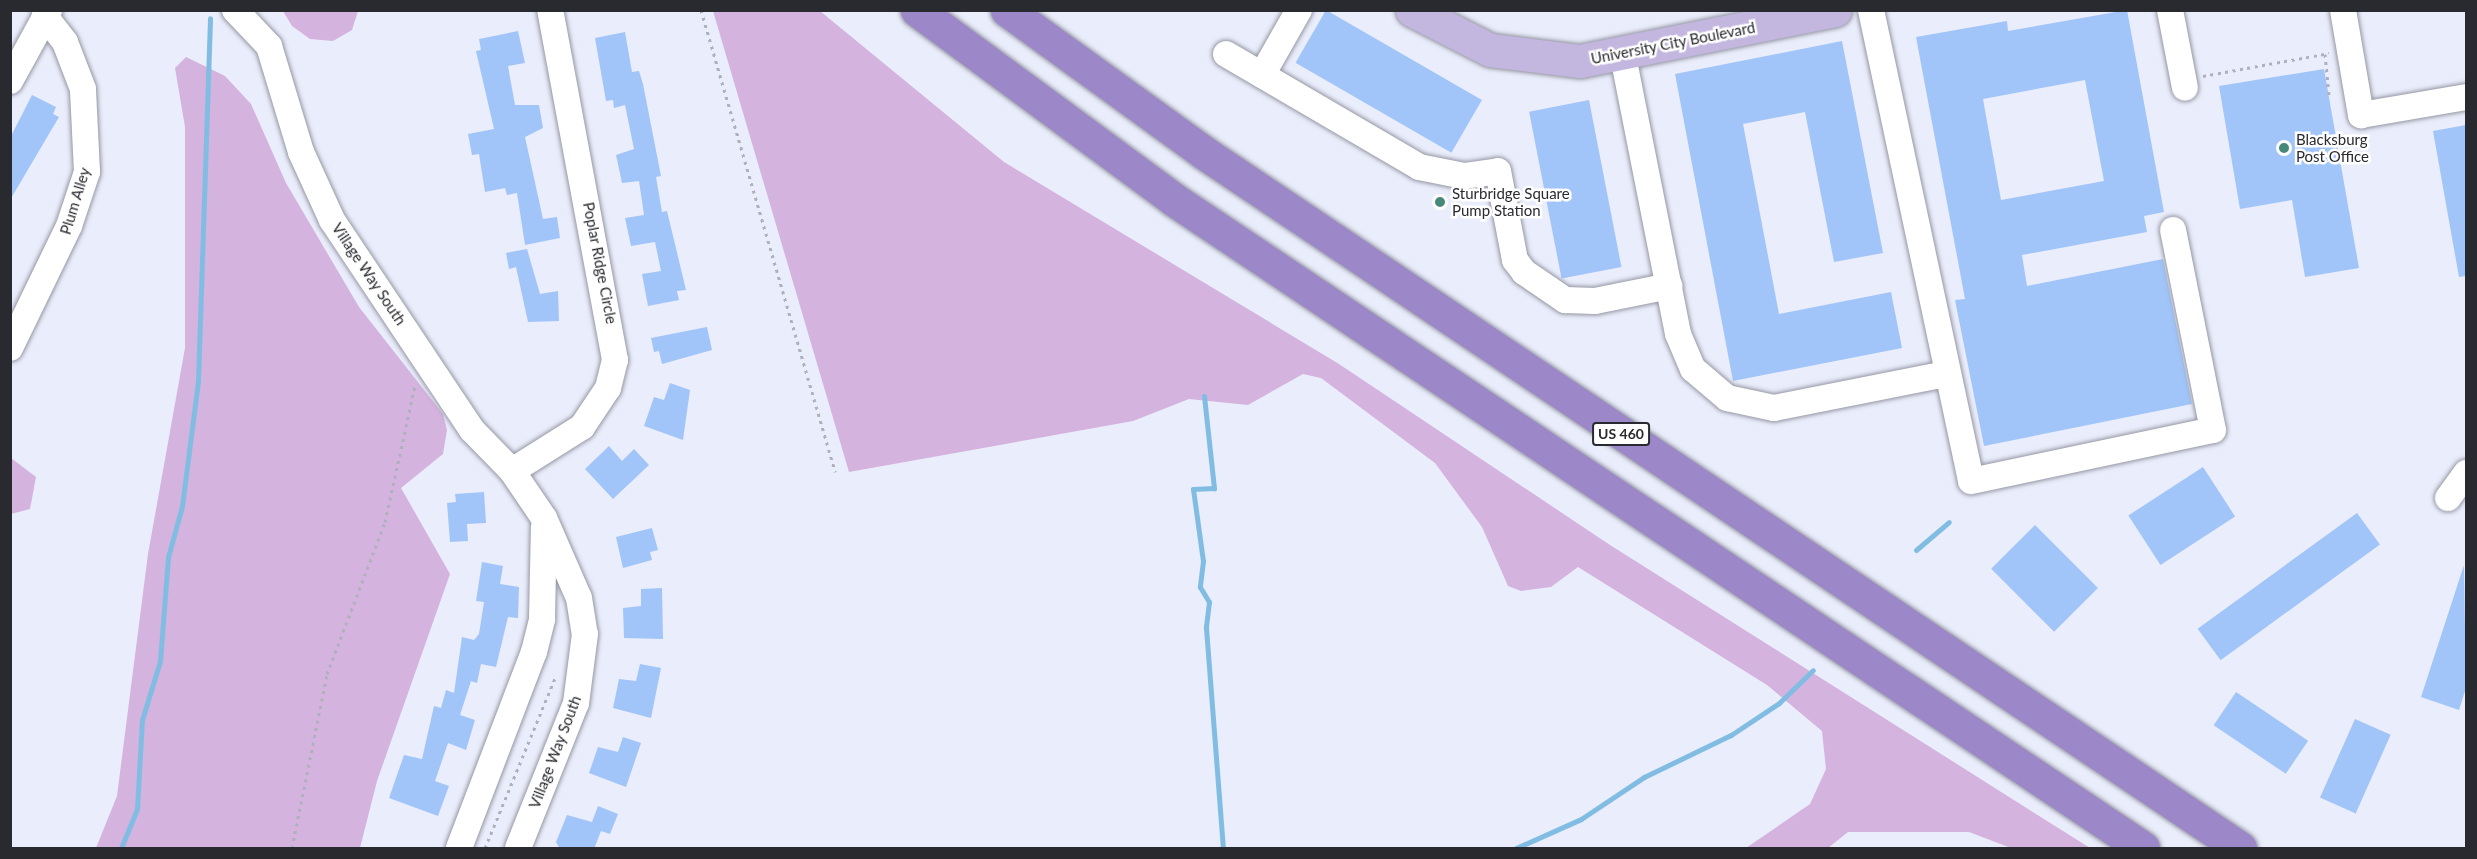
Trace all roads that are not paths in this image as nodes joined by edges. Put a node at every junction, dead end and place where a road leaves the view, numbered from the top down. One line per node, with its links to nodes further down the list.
1 (235, 10): 22 (street, Village Way South)
2 (550, 10): 22 (street, Poplar Ridge Circle)
3 (917, 10): 28 (highway)
4 (1007, 10): 29 (highway, US 460)
5 (1299, 10): 14 (street)
6 (1412, 10): 13 (main road, University City Boulevard)
7 (1835, 10): 13 (main road, University City Boulevard)
8 (1871, 10): 21 (street)
9 (2170, 10): 16 (street)
10 (2343, 10): 17 (street)
11 (47, 14): 15 (street); 20 (street, Plum Alley)
12 (1226, 54): 14 (street)
13 (1623, 56): 19 (street)
14 (1262, 75): 19 (street)
15 (10, 81)
16 (2184, 84)
17 (2466, 97)
18 (2173, 230): 21 (street)
19 (1670, 286): 21 (street)
20 (10, 348)
21 (1946, 374)
22 (512, 471): 25 (street, Village Way South)
23 (2466, 474): 24 (street)
24 (2448, 498)
25 (544, 518): 26 (street); 27 (street, Village Way South)
26 (459, 849)
27 (519, 849)
28 (2143, 849)
29 (2240, 849)

